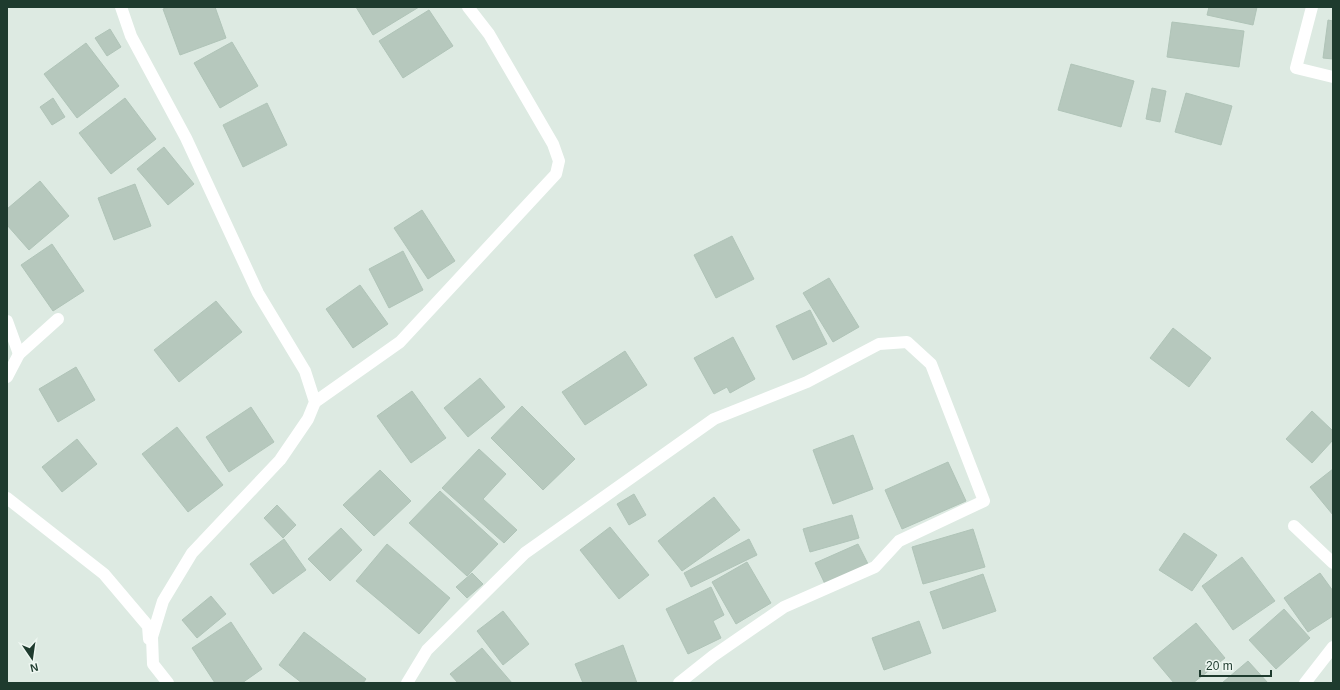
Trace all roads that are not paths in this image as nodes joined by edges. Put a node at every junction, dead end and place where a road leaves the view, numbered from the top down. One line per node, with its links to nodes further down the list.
1 (121, 7): 9 (street)
2 (468, 7): 9 (street)
3 (1312, 7): 4 (street)
4 (1333, 78)
5 (58, 319): 7 (street)
6 (7, 321): 7 (street)
7 (19, 354): 8 (street)
8 (7, 377)
9 (315, 402): 14 (street)
10 (7, 498): 14 (street)
11 (1294, 526): 12 (street)
12 (1333, 563)
13 (1333, 647): 18 (street)
14 (153, 664): 15 (street)
15 (168, 683)
16 (408, 683): 17 (street)
17 (679, 683)
18 (1305, 683)

